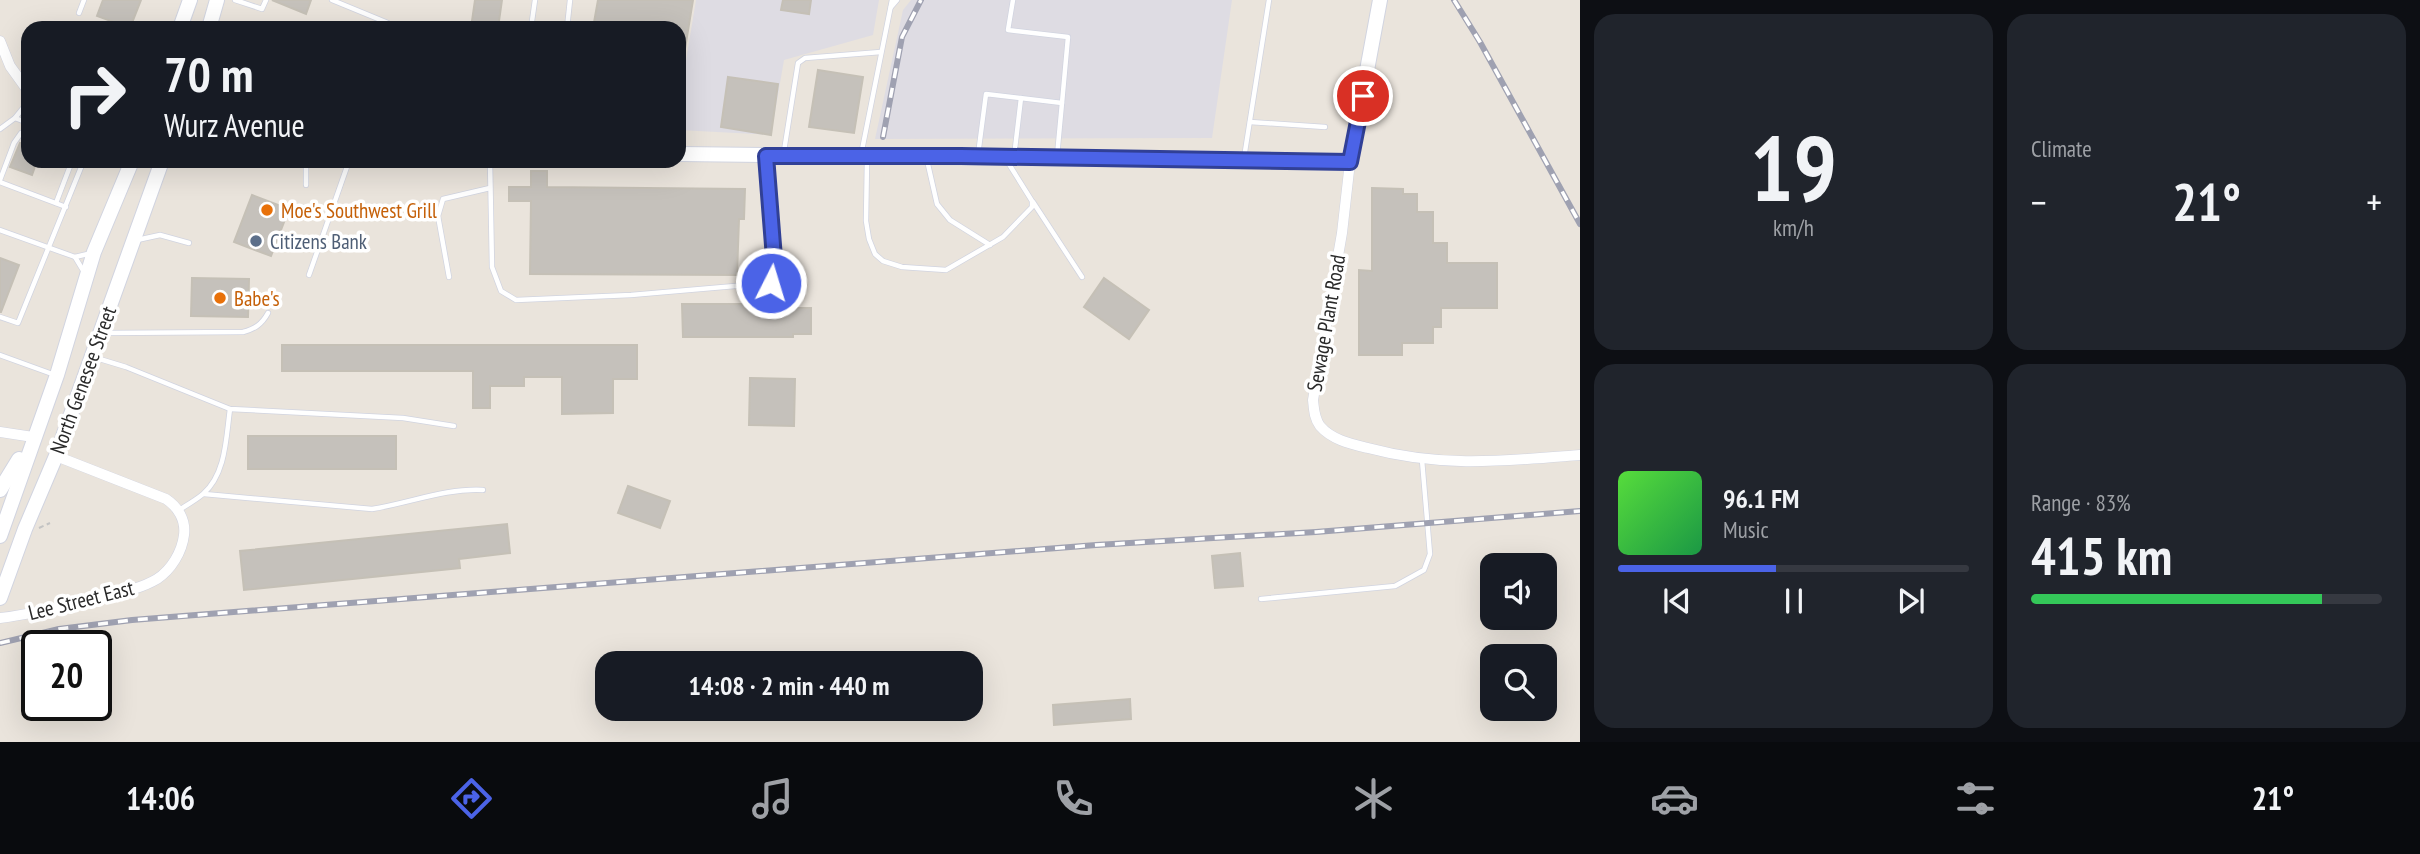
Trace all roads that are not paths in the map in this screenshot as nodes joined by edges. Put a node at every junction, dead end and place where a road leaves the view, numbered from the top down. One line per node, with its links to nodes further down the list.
1 (84, 0): 15 (lane)
2 (190, 0): 16 (main road)
3 (217, 0): 17 (main road)
4 (235, 0): 5 (lane)
5 (266, 0)
6 (332, 0): 18 (lane)
7 (535, 0): 19 (lane)
8 (570, 0): 20 (lane)
9 (892, 0): 14 (lane)
10 (897, 0): 14 (lane)
11 (1013, 0): 25 (lane)
12 (1269, 0): 29 (lane)
13 (1380, 0): 42 (main road)
14 (890, 8): 22 (lane)
15 (79, 13)
16 (182, 21)
17 (211, 21)
18 (384, 21)
19 (532, 21)
20 (568, 21)
21 (0, 41): 23 (street)
22 (881, 52): 36 (lane); 37 (lane)
23 (21, 81)
24 (1021, 98): 25 (lane); 38 (lane); 39 (lane)
25 (1062, 103): 40 (lane)
26 (21, 111): 27 (lane)
27 (15, 118): 28 (lane); 31 (lane)
28 (21, 120)
29 (1250, 122): 30 (lane); 41 (lane)
30 (1325, 127)
31 (0, 129)
32 (21, 133): 50 (lane)
33 (686, 154): 35 (main road)
34 (927, 155): 37 (main road); 38 (main road); 59 (lane)
35 (766, 156): 36 (main road); 52 (lane)
36 (783, 156): 37 (main road)
37 (864, 156): 59 (lane)
38 (977, 156): 39 (main road)
39 (1009, 156): 40 (main road); 53 (lane)
40 (1056, 157): 41 (main road)
41 (1243, 160): 42 (main road)
42 (1350, 162): 79 (street, Sewage Plant Road)
43 (70, 168): 54 (lane)
44 (81, 168): 55 (lane)
45 (129, 168): 61 (main road, North Genesee Street)
46 (159, 168): 57 (main road, North Genesee Street)
47 (306, 168): 51 (lane)
48 (347, 168): 63 (lane)
49 (490, 168): 52 (lane)
50 (0, 181): 54 (lane)
51 (306, 185)
52 (490, 188): 65 (lane)
53 (1032, 201): 59 (lane); 66 (lane)
54 (57, 203): 55 (lane)
55 (66, 207): 60 (lane)
56 (0, 230): 60 (lane)
57 (133, 242): 58 (lane); 69 (main road, North Genesee Street)
58 (189, 243)
59 (990, 244)
60 (50, 247): 62 (lane); 68 (lane)
61 (94, 253): 62 (lane); 64 (main road, North Genesee Street)
62 (75, 257): 64 (lane)
63 (309, 275)
64 (87, 276): 72 (main road, North Genesee Street)
65 (449, 277)
66 (1082, 277)
67 (268, 313): 69 (lane)
68 (0, 317)
69 (100, 333): 71 (main road, North Genesee Street)
70 (0, 355): 72 (lane)
71 (92, 357): 73 (lane); 78 (main road, North Genesee Street)
72 (57, 375): 76 (main road, North Genesee Street)
73 (230, 409): 74 (lane); 82 (lane)
74 (454, 426)
75 (0, 432): 76 (street)
76 (33, 437): 81 (main road); 84 (main road, North Genesee Street)
77 (1580, 455): 79 (street, Sewage Plant Road)
78 (56, 456): 83 (street); 85 (main road, North Genesee Street)
79 (1422, 460): 86 (lane)
80 (483, 489): 82 (lane)
81 (0, 490)
82 (204, 494): 83 (lane)
83 (178, 511): 87 (street, Lee Street East)
84 (0, 536)
85 (0, 598)
86 (1261, 598)
87 (0, 618)

